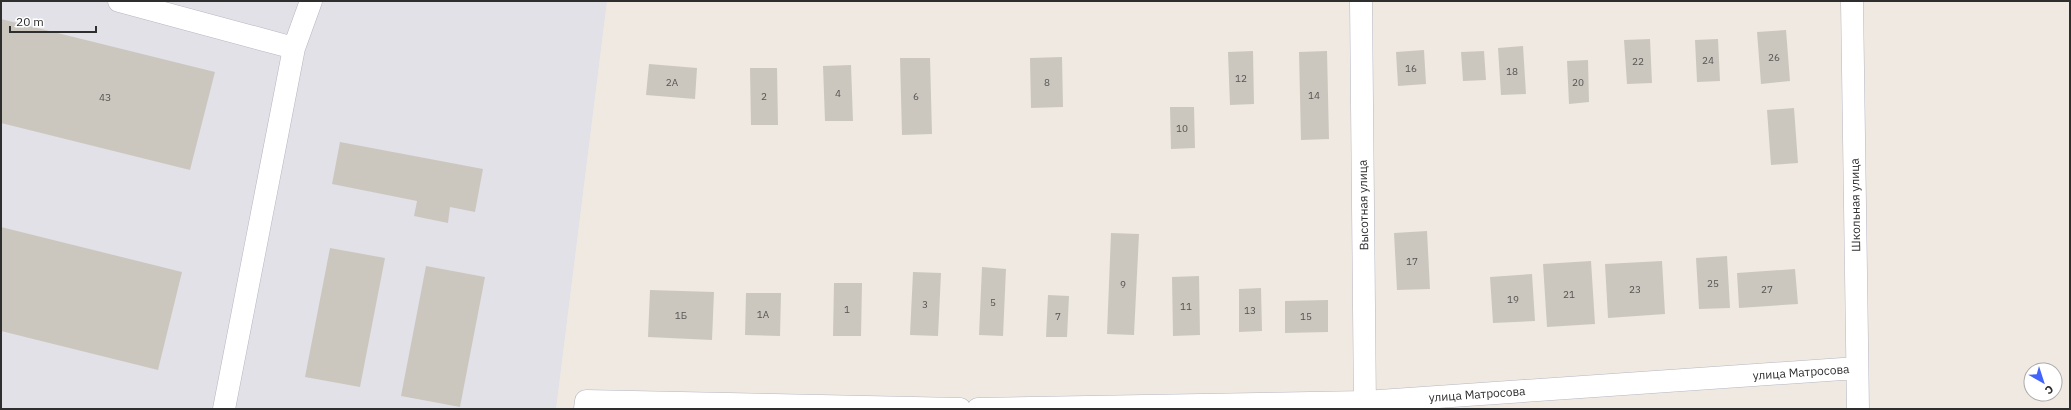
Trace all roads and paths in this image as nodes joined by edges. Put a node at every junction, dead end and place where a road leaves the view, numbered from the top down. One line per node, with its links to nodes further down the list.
1 (119, 1): 5 (street)
2 (310, 1): 5 (street)
3 (1361, 1): 8 (street, Высотная улица)
4 (1852, 1): 6 (street, Школьная улица)
5 (294, 48): 9 (street)
6 (1857, 368): 8 (street, улица Матросова); 12 (street, Школьная улица)
7 (586, 405): 10 (street)
8 (1365, 405): 11 (street, улица Матросова)
9 (224, 409)
10 (960, 409)
11 (978, 409)
12 (1858, 409)

